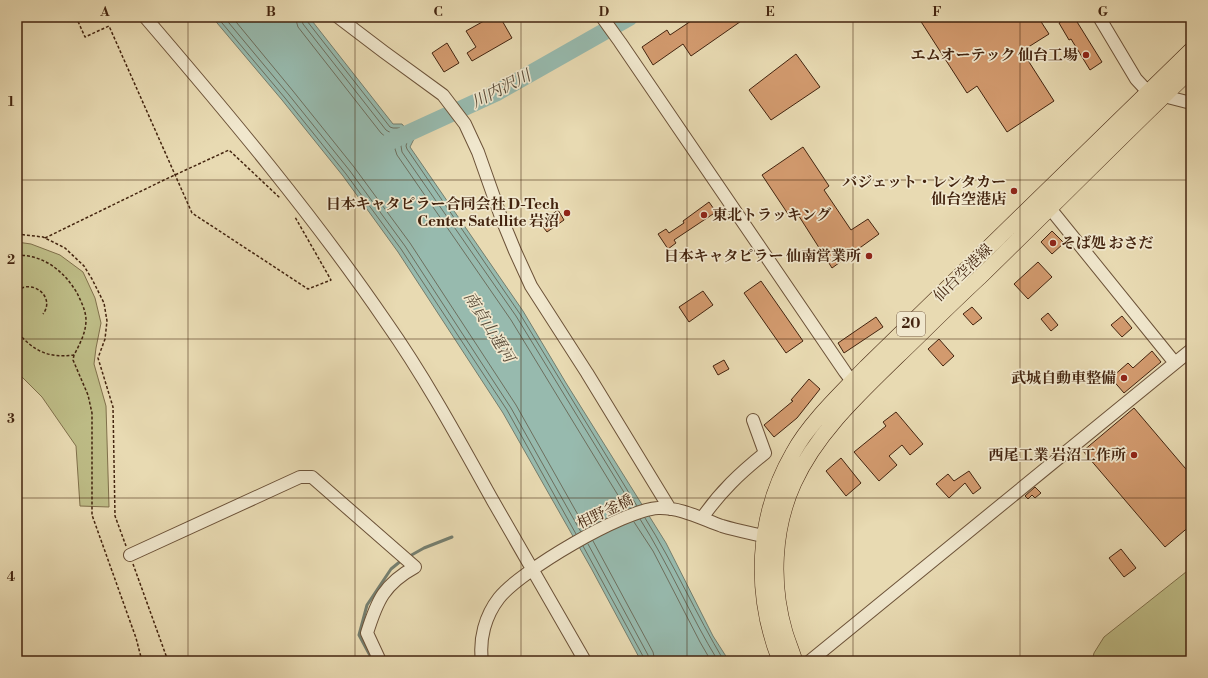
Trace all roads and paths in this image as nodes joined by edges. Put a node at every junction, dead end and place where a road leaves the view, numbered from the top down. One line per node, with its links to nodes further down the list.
1 (76, 17): 11 (path)
2 (144, 17): 13 (street)
3 (338, 17): 27 (street)
4 (1099, 17): 8 (street)
5 (604, 20): 25 (street)
6 (1191, 50): 8 (main road, 仙台空港線 / 20)
7 (1191, 70): 9 (main road, 仙台空港線 / 20)
8 (1148, 92): 9 (street); 12 (main road, 仙台空港線 / 20)
9 (1164, 96): 10 (street); 14 (main road, 仙台空港線 / 20)
10 (1191, 103)
11 (174, 175): 13 (path); 15 (path); 17 (path)
12 (1041, 197): 14 (street); 25 (main road, 仙台空港線 / 20)
13 (296, 198): 31 (street)
14 (1051, 209): 24 (street); 25 (main road, 仙台空港線 / 20)
15 (292, 213)
16 (17, 234): 17 (path)
17 (45, 238): 30 (path)
18 (17, 255): 23 (path)
19 (17, 291): 20 (path)
20 (43, 314)
21 (17, 332): 23 (path)
22 (1191, 350): 24 (street)
23 (74, 355): 32 (path)
24 (1176, 362): 39 (street)
25 (856, 387): 29 (main road, 仙台空港線 / 20)
26 (753, 420): 28 (street)
27 (664, 509): 28 (street); 31 (street, 相野釜橋)
28 (702, 518): 29 (street)
29 (771, 537): 37 (main road, 仙台空港線 / 20); 38 (main road, 仙台空港線 / 20)
30 (130, 555): 33 (path); 34 (street)
31 (532, 569): 35 (street, 相野釜橋); 36 (street)
32 (142, 661)
33 (168, 661)
34 (380, 661)
35 (482, 661)
36 (585, 661)
37 (780, 661)
38 (795, 661)
39 (810, 661)

